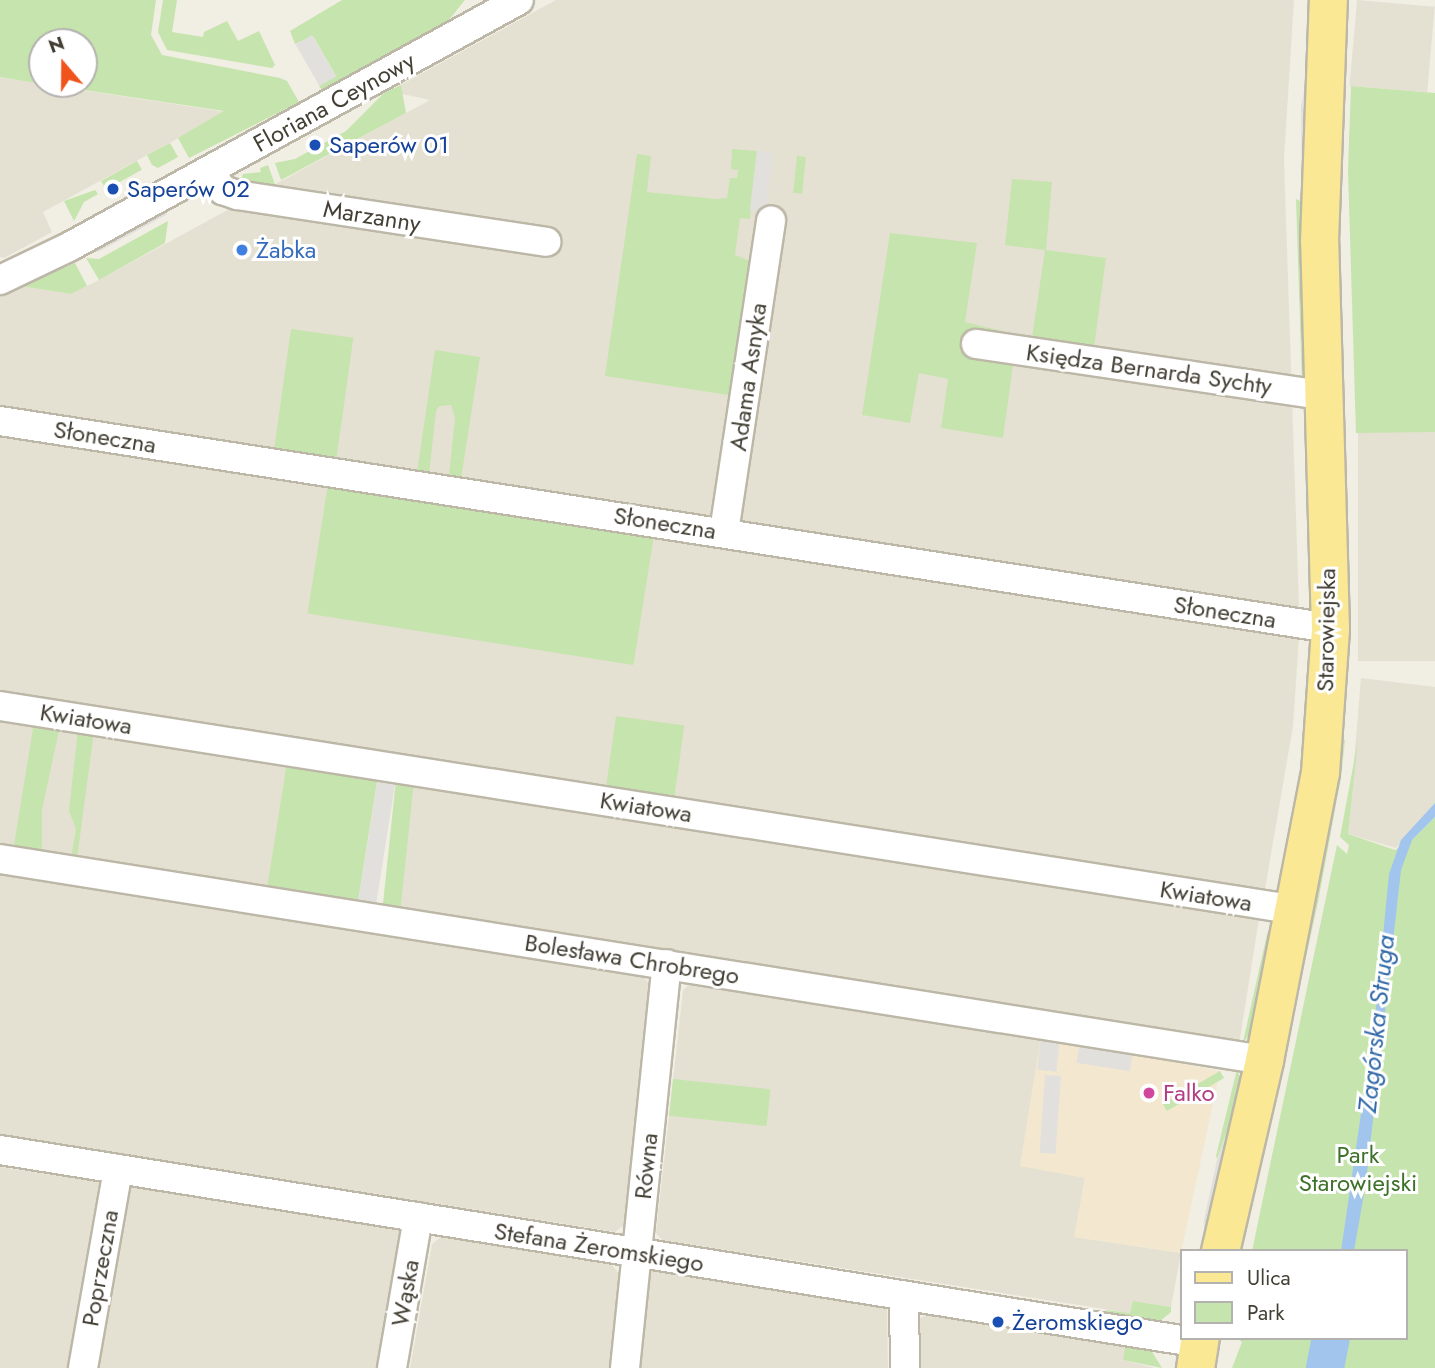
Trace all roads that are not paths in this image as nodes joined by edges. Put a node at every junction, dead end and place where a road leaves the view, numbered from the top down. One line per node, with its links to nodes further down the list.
1 (519, 0): 3 (street, Floriana Ceynowy)
2 (1328, 0): 8 (main road, Starowiejska)
3 (209, 171): 5 (street, Marzanny); 6 (street, Floriana Ceynowy)
4 (771, 220): 10 (street, Adama Asnyka)
5 (546, 242)
6 (0, 280)
7 (976, 344): 8 (street, Księdza Bernarda Sychty)
8 (1323, 395): 11 (main road, Starowiejska)
9 (0, 421): 10 (street, Słoneczna)
10 (724, 533): 11 (street, Słoneczna)
11 (1330, 628): 14 (main road, Starowiejska)
12 (0, 706): 14 (street, Kwiatowa)
13 (0, 859): 15 (street, Bolesława Chrobrego)
14 (1291, 909): 16 (main road, Starowiejska)
15 (667, 964): 16 (street, Bolesława Chrobrego); 21 (street, Równa)
16 (1264, 1060): 20 (main road, Starowiejska)
17 (0, 1150): 18 (street, Stefana Żeromskiego)
18 (118, 1169): 19 (street, Stefana Żeromskiego); 24 (street, Poprzeczna)
19 (418, 1217): 21 (street, Stefana Żeromskiego); 25 (street, Wąska)
20 (1220, 1249)
21 (637, 1254): 22 (street, Stefana Żeromskiego); 26 (street, Równa)
22 (904, 1298): 23 (street, Stefana Żeromskiego); 27 (street)
23 (1198, 1350)
24 (83, 1368)
25 (392, 1368)
26 (625, 1368)
27 (905, 1368)

